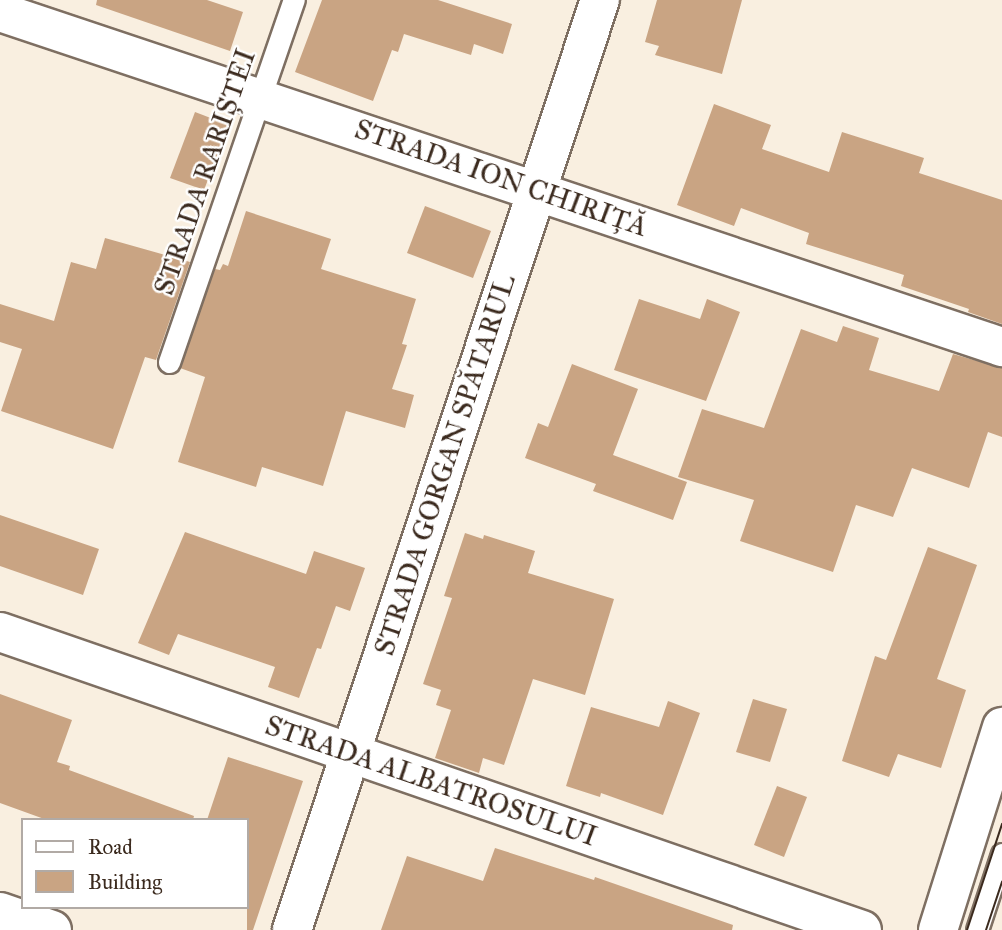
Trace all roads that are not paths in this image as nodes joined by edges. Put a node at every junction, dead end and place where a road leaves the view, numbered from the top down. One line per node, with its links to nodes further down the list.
1 (294, 0): 4 (lane, STRADA RARIȘTEI)
2 (600, 0): 5 (street, STRADA GORGAN SPĂTARUL)
3 (0, 12): 4 (street, STRADA ION CHIRIȚĂ)
4 (261, 97): 5 (street, STRADA ION CHIRIȚĂ); 7 (lane, STRADA RARIȘTEI)
5 (535, 190): 6 (street, STRADA ION CHIRIȚĂ); 10 (street, STRADA GORGAN SPĂTARUL)
6 (1002, 347)
7 (169, 362)
8 (0, 632): 10 (street, STRADA ALBATROSULUI)
9 (1002, 727): 16 (street)
10 (352, 753): 14 (street, STRADA GORGAN SPĂTARUL); 15 (street, STRADA ALBATROSULUI)
11 (1002, 854): 17 (lane)
12 (0, 912): 13 (street)
13 (52, 930)
14 (292, 930)
15 (862, 930)
16 (938, 930)
17 (977, 930)

